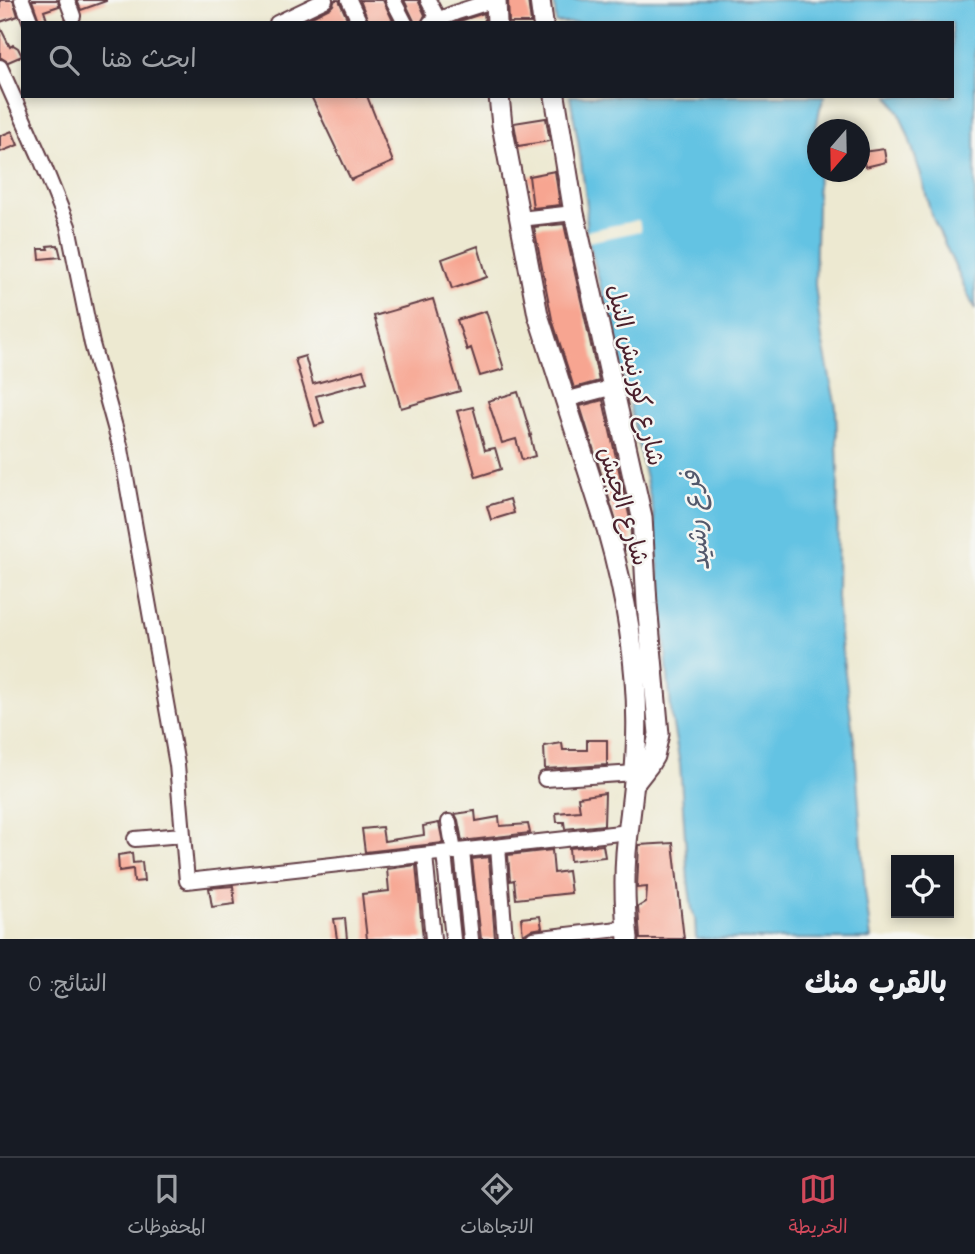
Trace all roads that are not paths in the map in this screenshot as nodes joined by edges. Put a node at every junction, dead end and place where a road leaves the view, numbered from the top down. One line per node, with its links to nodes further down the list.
1 (22, 0): 11 (street)
2 (67, 0): 9 (street)
3 (325, 0): 10 (street)
4 (349, 0): 13 (street)
5 (393, 0): 14 (street)
6 (428, 0): 15 (street)
7 (496, 0): 15 (street); 16 (main road)
8 (540, 0): 17 (main road)
9 (73, 16)
10 (304, 17): 12 (street)
11 (30, 21)
12 (286, 21)
13 (359, 21)
14 (404, 21)
15 (434, 21)
16 (497, 21)
17 (543, 21)
18 (0, 67): 29 (street)
19 (499, 98): 22 (main road, شارع الجيش)
20 (555, 98): 21 (main road, شارع كورنيش النيل)
21 (574, 213): 22 (street); 23 (main road, شارع كورنيش النيل)
22 (520, 219): 24 (main road, شارع الجيش)
23 (614, 387): 24 (street); 25 (main road, شارع كورنيش النيل)
24 (565, 400): 25 (main road, شارع الجيش)
25 (634, 778): 26 (street); 28 (main road, شارع الجيش)
26 (545, 779)
27 (449, 822): 32 (street)
28 (629, 832): 31 (street); 34 (main road, شارع الجيش)
29 (182, 835): 30 (street); 33 (street)
30 (135, 839)
31 (499, 847): 32 (street); 38 (street)
32 (454, 852): 33 (street); 36 (street); 37 (street)
33 (425, 855): 35 (street)
34 (628, 934): 39 (street)
35 (433, 939)
36 (453, 939)
37 (471, 939)
38 (505, 939)
39 (533, 939)

